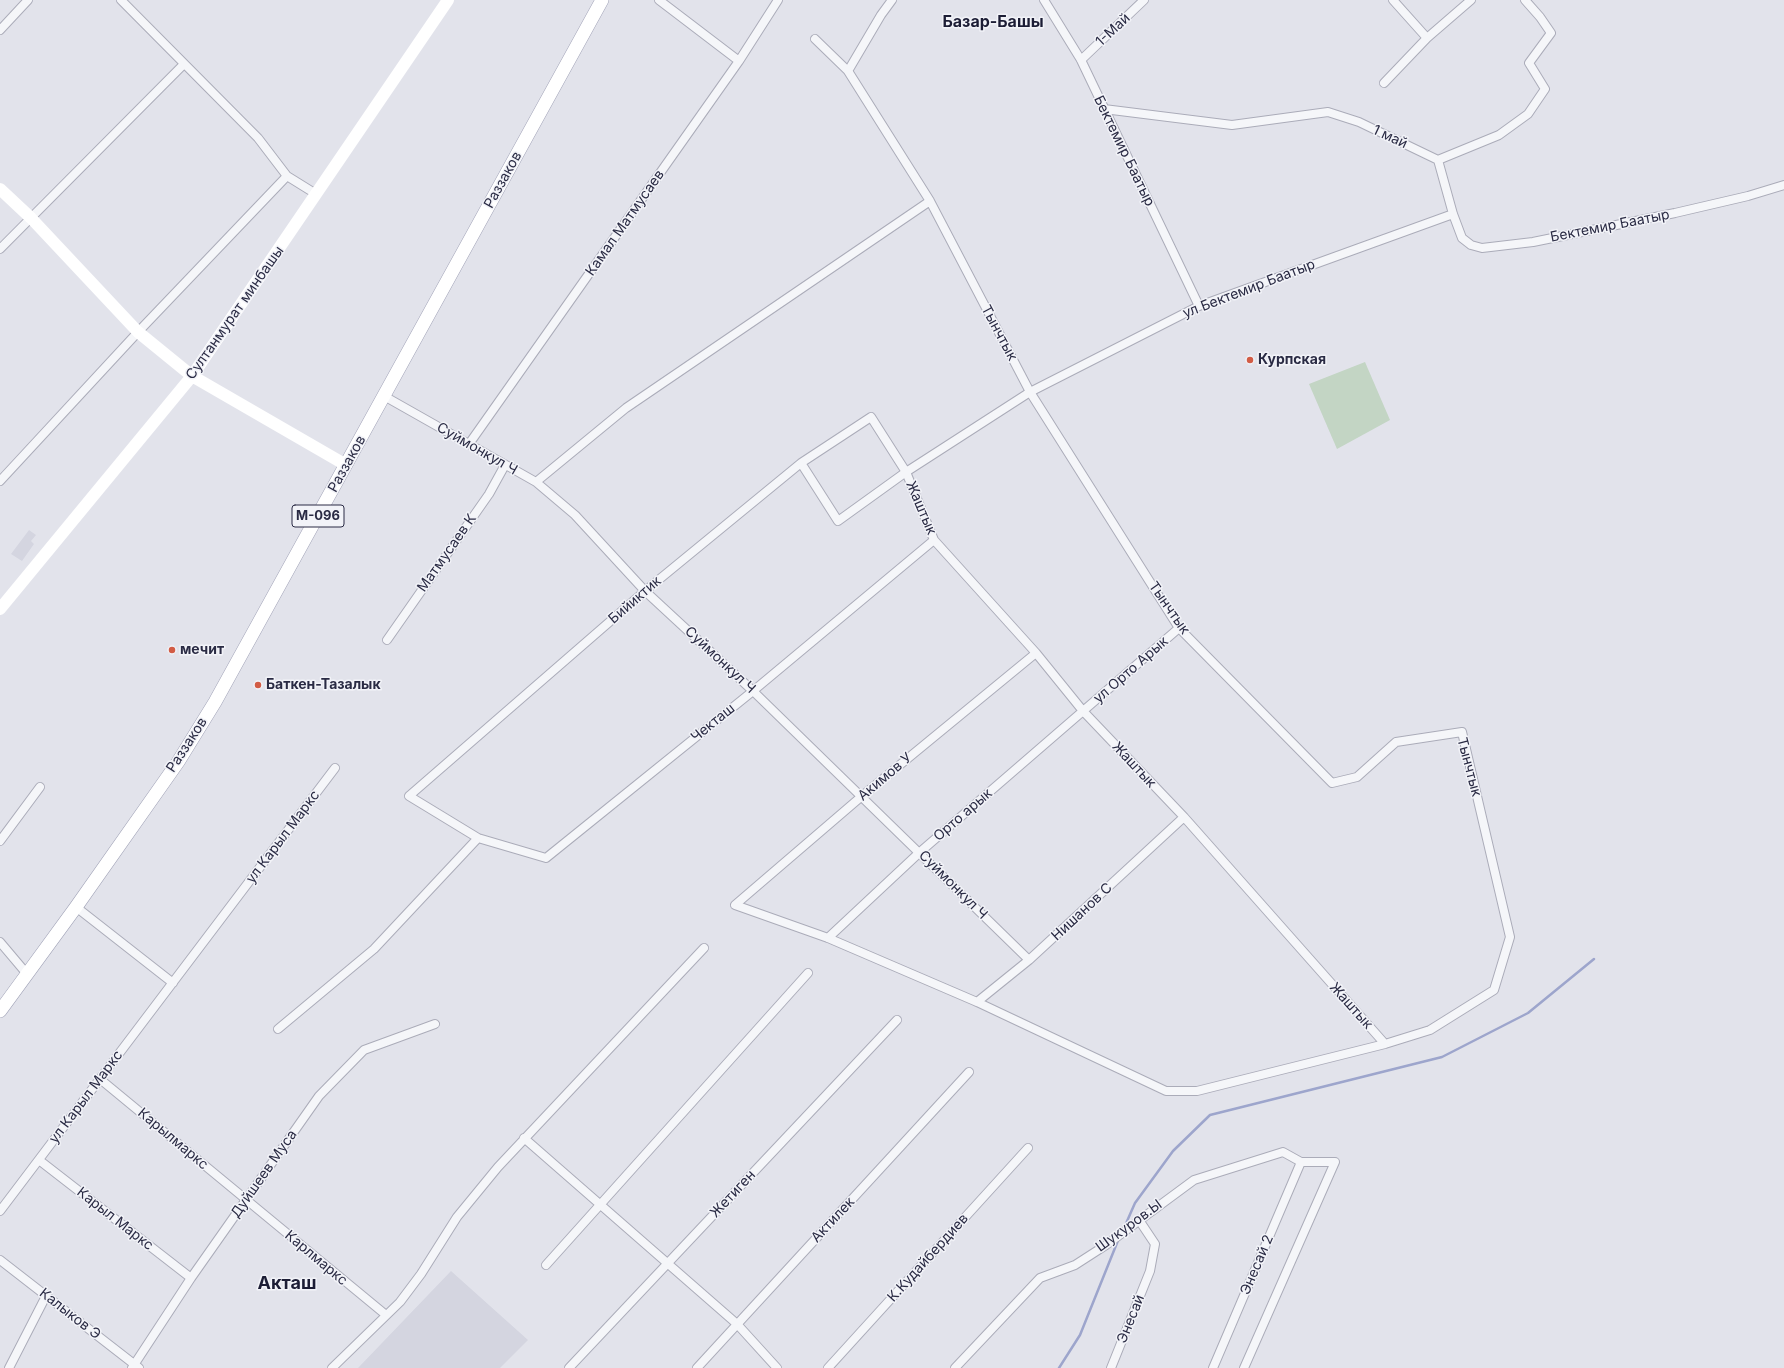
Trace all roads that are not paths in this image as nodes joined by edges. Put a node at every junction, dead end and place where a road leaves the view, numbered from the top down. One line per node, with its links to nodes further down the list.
1 (28, 0): 13 (street)
2 (121, 0): 18 (street)
3 (448, 0): 26 (street, Султанмурат минбашы)
4 (602, 0): 35 (main road, Раззаков / М-096)
5 (659, 0): 17 (street)
6 (778, 0): 17 (street, Камал Матмусаев)
7 (892, 0): 19 (street)
8 (1044, 0): 16 (street, Бектемир Баатыр)
9 (1144, 0): 16 (street, 1-Май)
10 (1393, 0): 14 (street)
11 (1471, 0): 14 (street)
12 (1525, 0): 22 (street)
13 (0, 30)
14 (1427, 38): 20 (street)
15 (815, 39): 19 (street, Тынчтык)
16 (1081, 60): 21 (street, Бектемир Баатыр)
17 (738, 61): 37 (street, Камал Матмусаев)
18 (184, 64): 23 (street); 29 (street)
19 (848, 71): 27 (street, Тынчтык)
20 (1384, 83)
21 (1104, 109): 22 (street, 1 май); 31 (street, Бектемир Баатыр)
22 (1438, 160): 28 (street, Бектемир Баатыр)
23 (287, 176): 26 (street); 32 (street)
24 (1784, 185): 28 (street, Бектемир Баатыр)
25 (0, 189): 29 (street)
26 (316, 194): 33 (street, Султанмурат минбашы)
27 (930, 202): 34 (street, Тынчтык); 43 (street)
28 (1453, 214): 31 (street, ул Бектемир Баатыр)
29 (31, 218): 30 (street); 32 (street)
30 (0, 249)
31 (1200, 306): 34 (street, ул Бектемир Баатыр)
32 (138, 332): 33 (street); 42 (street)
33 (192, 376): 39 (street); 46 (street, Султанмурат минбашы)
34 (1030, 392): 41 (street, ул Бектемир Баатыр); 47 (street, Тынчтык)
35 (384, 396): 37 (street, Суймонкул Ч); 39 (main road, Раззаков / М-096)
36 (871, 417): 38 (street, Бийиктик); 41 (street, Жаштык)
37 (469, 444): 40 (street, Суймонкул Ч)
38 (802, 463): 41 (street, ул Бектемир Баатыр); 45 (street, Бийиктик)
39 (346, 465): 59 (main road, Раззаков / М-096)
40 (505, 465): 43 (street, Суймонкул Ч); 48 (street, Матмусаев К)
41 (906, 472): 44 (street, Жаштык)
42 (0, 480)
43 (536, 482): 45 (street, Суймонкул Ч)
44 (934, 540): 49 (street, Жаштык); 50 (street, Чекташ)
45 (645, 591): 50 (street, Суймонкул Ч); 56 (street, Бийиктик)
46 (0, 609)
47 (1179, 628): 51 (street, ул Орто Арык); 72 (street, Тынчтык)
48 (386, 640)
49 (1036, 653): 51 (street, Жаштык); 54 (street, Акимов У)
50 (753, 691): 54 (street, Суймонкул Ч); 56 (street, Чекташ)
51 (1083, 711): 55 (street, Жаштык); 58 (street, Орто арык)
52 (335, 768): 66 (street, ул Карыл Маркс)
53 (40, 787): 57 (street)
54 (862, 796): 58 (street, Суймонкул Ч); 60 (street, Акимов У)
55 (1184, 818): 63 (street, Нишанов С); 72 (street, Жаштык)
56 (478, 838): 71 (street)
57 (0, 842)
58 (920, 852): 60 (street, Орто арык); 63 (street, Суймонкул Ч)
59 (76, 907): 65 (main road, Раззаков / М-096); 66 (street)
60 (828, 938): 67 (street)
61 (0, 942): 65 (street)
62 (704, 948): 75 (street)
63 (1029, 960): 67 (street, Нишанов С)
64 (808, 973): 80 (street)
65 (27, 974): 68 (main road, Раззаков / М-096)
66 (173, 983): 74 (street, ул Карыл Маркс)
67 (977, 1002): 72 (street)
68 (0, 1011)
69 (897, 1020): 84 (street, Жетиген)
70 (435, 1024): 79 (street, Дуйшеев Муса)
71 (278, 1029)
72 (1385, 1044)
73 (969, 1072): 89 (street, Актилек)
74 (100, 1079): 77 (street, ул Карыл Маркс); 79 (street, Карылмаркс)
75 (524, 1138): 80 (street); 88 (street)
76 (1028, 1148): 96 (street, К.Кудайбердиев)
77 (39, 1160): 81 (street, ул Карыл Маркс); 86 (street, Карыл Маркс)
78 (1301, 1162): 82 (street, Шукуров.Ы); 99 (street, Энесай 2); 100 (street, Шукуров.Ы)
79 (246, 1200): 86 (street, Дуйшеев Муса); 88 (street, Карлмаркс)
80 (601, 1204): 84 (street); 85 (street)
81 (0, 1212)
82 (1139, 1220): 97 (street, Шукуров.Ы); 98 (street, Энесай)
83 (0, 1260): 87 (street, Калыков Э)
84 (668, 1264): 89 (street); 93 (street, Жетиген)
85 (546, 1265)
86 (191, 1278): 90 (street, Дуйшеев Муса)
87 (46, 1296): 90 (street, Калыков Э); 91 (street)
88 (386, 1315): 92 (street)
89 (737, 1324): 94 (street, Актилек); 95 (street)
90 (135, 1367)
91 (9, 1368)
92 (332, 1368)
93 (569, 1368)
94 (697, 1368)
95 (777, 1368)
96 (828, 1368)
97 (955, 1368)
98 (1111, 1368)
99 (1213, 1368)
100 (1244, 1368)

